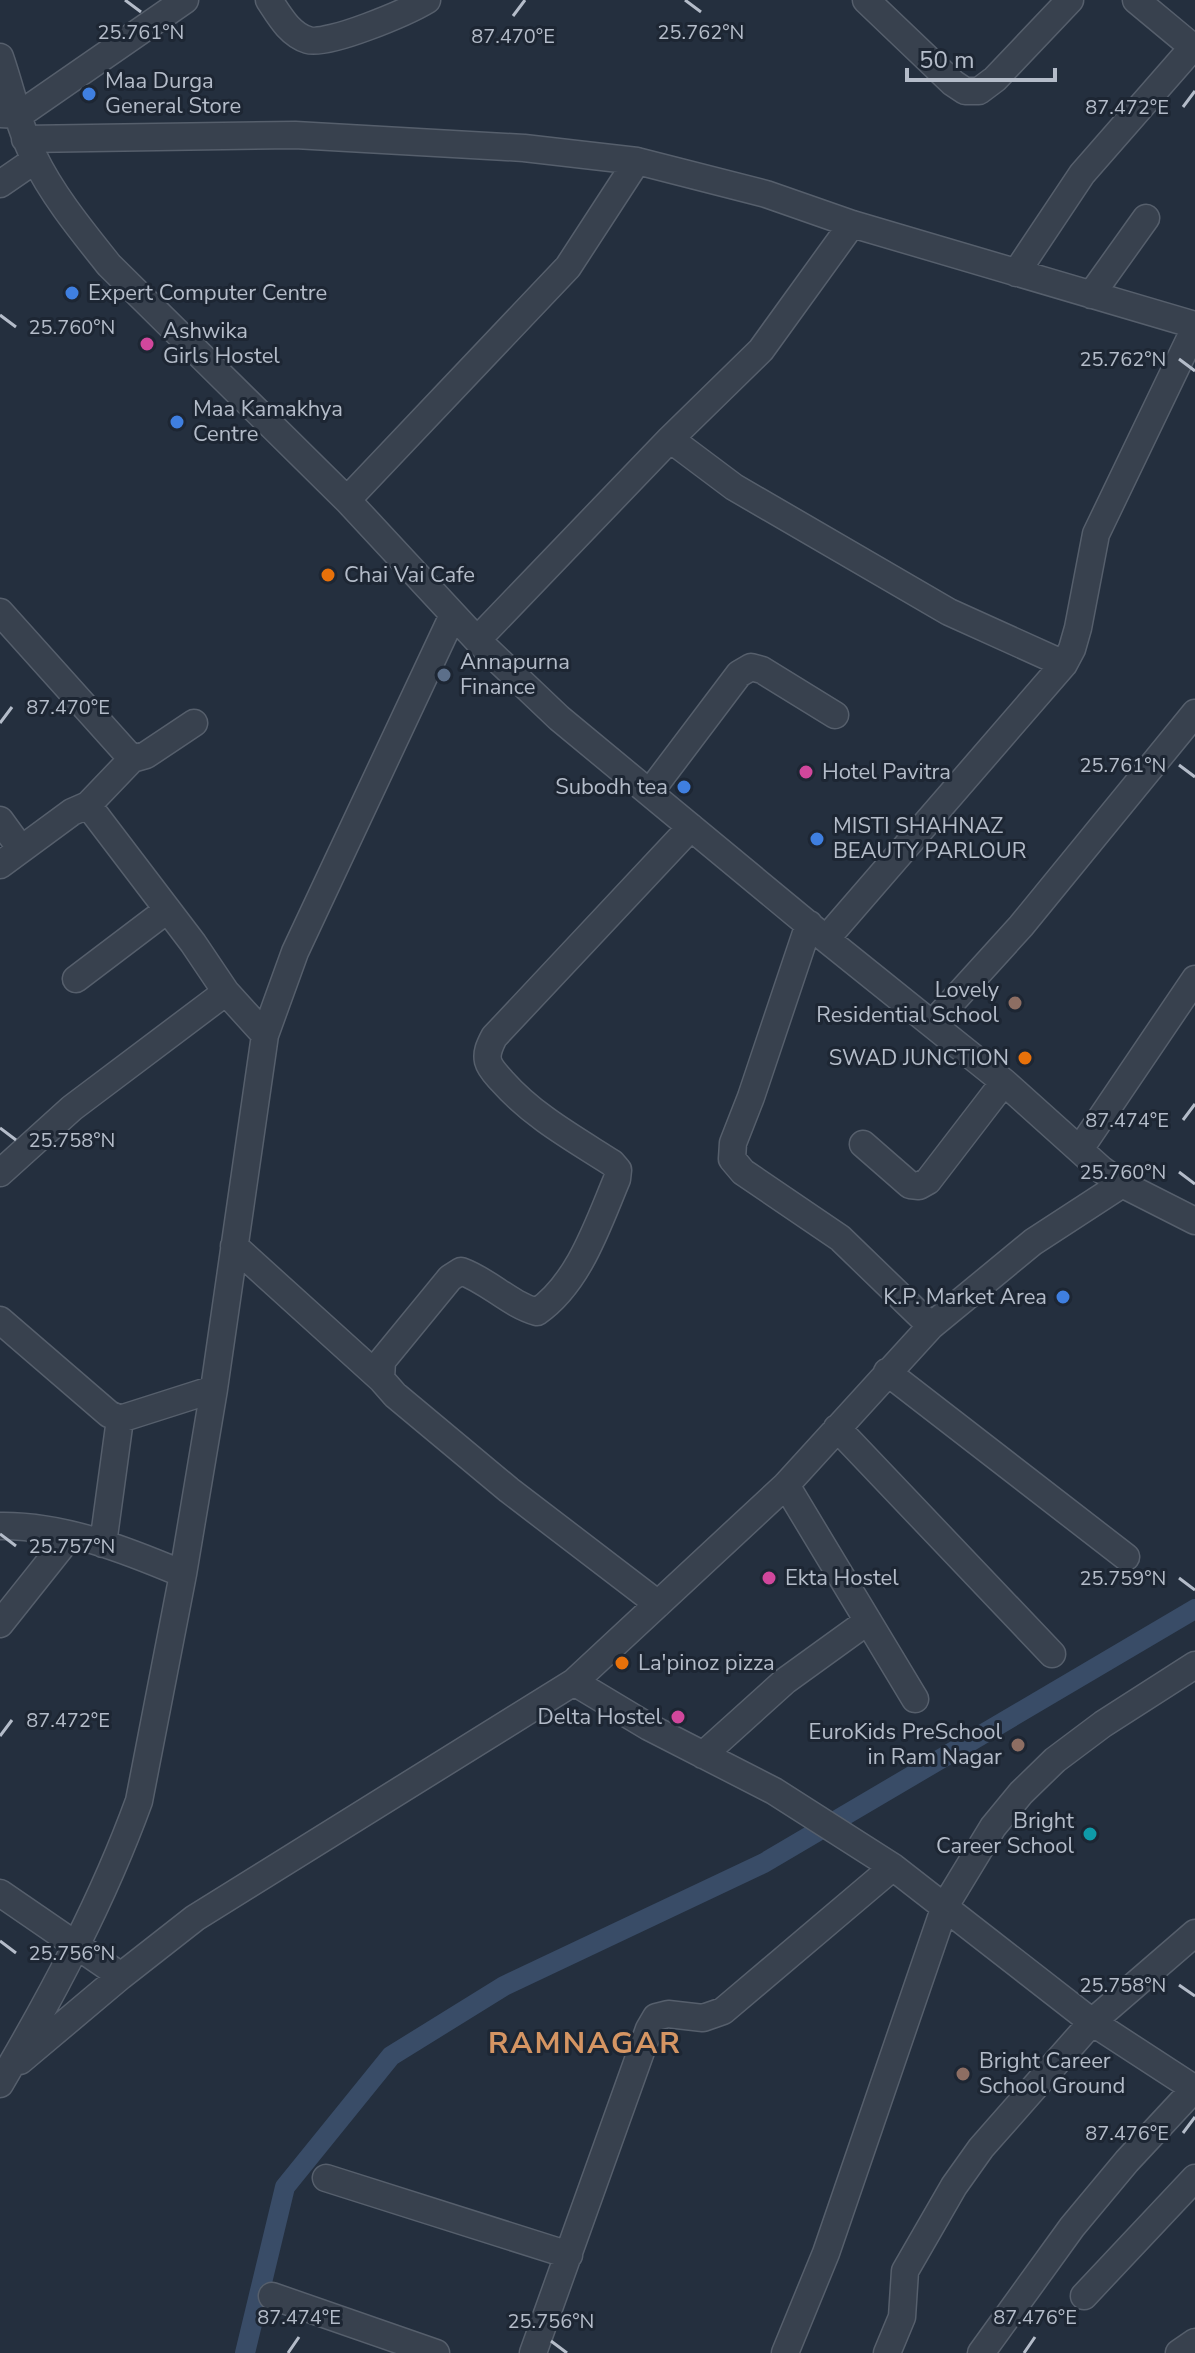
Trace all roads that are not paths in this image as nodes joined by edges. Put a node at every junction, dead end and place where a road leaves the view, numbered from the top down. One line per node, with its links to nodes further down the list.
1 (185, 0): 9 (street)
2 (269, 0): 3 (street)
3 (427, 0)
4 (866, 0): 5 (street)
5 (1070, 0)
6 (1136, 0): 7 (street)
7 (1194, 48): 14 (street)
8 (0, 57): 9 (street)
9 (20, 132): 10 (street); 11 (street); 18 (street)
10 (637, 161): 13 (street); 18 (street)
11 (0, 184)
12 (1146, 218): 15 (street)
13 (852, 224): 14 (street); 17 (street)
14 (1016, 273): 15 (street)
15 (1091, 295): 16 (street)
16 (1195, 327): 22 (street)
17 (670, 439): 21 (street); 22 (street)
18 (347, 500): 20 (street)
19 (0, 612): 26 (street)
20 (453, 615): 21 (street); 39 (street)
21 (477, 640): 27 (street)
22 (1064, 664): 34 (street)
23 (1195, 713): 38 (street)
24 (835, 715): 27 (street)
25 (194, 723): 26 (street)
26 (132, 759): 28 (street)
27 (650, 792): 30 (street)
28 (88, 805): 31 (street); 33 (street)
29 (0, 820): 31 (street)
30 (691, 827): 34 (street); 50 (street)
31 (21, 849): 32 (street)
32 (0, 865)
33 (167, 910): 35 (street); 37 (street)
34 (818, 932): 38 (street); 48 (street)
35 (76, 979)
36 (1195, 979): 42 (street)
37 (226, 992): 39 (street); 43 (street)
38 (933, 1023): 40 (street)
39 (265, 1035): 46 (street)
40 (1004, 1082): 41 (street); 42 (street)
41 (863, 1144)
42 (1080, 1149): 44 (street)
43 (0, 1173)
44 (1122, 1184): 45 (street); 48 (street)
45 (1195, 1221)
46 (234, 1246): 50 (street); 51 (street)
47 (0, 1320): 52 (street)
48 (931, 1326): 49 (street)
49 (887, 1372): 53 (street); 58 (street)
50 (381, 1379): 60 (street)
51 (214, 1389): 52 (street); 59 (street)
52 (120, 1419): 57 (street)
53 (837, 1428): 54 (street); 63 (street)
54 (786, 1485): 60 (street); 61 (street)
55 (0, 1526): 56 (street)
56 (70, 1536): 57 (street); 62 (street)
57 (103, 1544): 59 (street)
58 (1126, 1557)
59 (183, 1574): 72 (street)
60 (658, 1604): 65 (street)
61 (868, 1621): 66 (street); 67 (street)
62 (0, 1624)
63 (1052, 1654)
64 (1195, 1665): 70 (street)
65 (574, 1682): 67 (street); 73 (street)
66 (915, 1699)
67 (703, 1755): 68 (street)
68 (893, 1867): 70 (street); 79 (street)
69 (0, 1893): 72 (street)
70 (945, 1906): 74 (street); 85 (street)
71 (1195, 1933): 74 (street)
72 (76, 1947): 73 (street); 75 (street)
73 (121, 1976): 75 (street)
74 (1092, 2022): 76 (street); 86 (street)
75 (4, 2077)
76 (1195, 2088): 87 (street)
77 (326, 2178): 79 (street)
78 (1195, 2178): 81 (street)
79 (569, 2255): 84 (street)
80 (272, 2296): 83 (street)
81 (1084, 2296)
82 (1195, 2342): 88 (street)
83 (436, 2353)
84 (533, 2353)
85 (785, 2353)
86 (887, 2353)
87 (981, 2353)
88 (1179, 2353)

